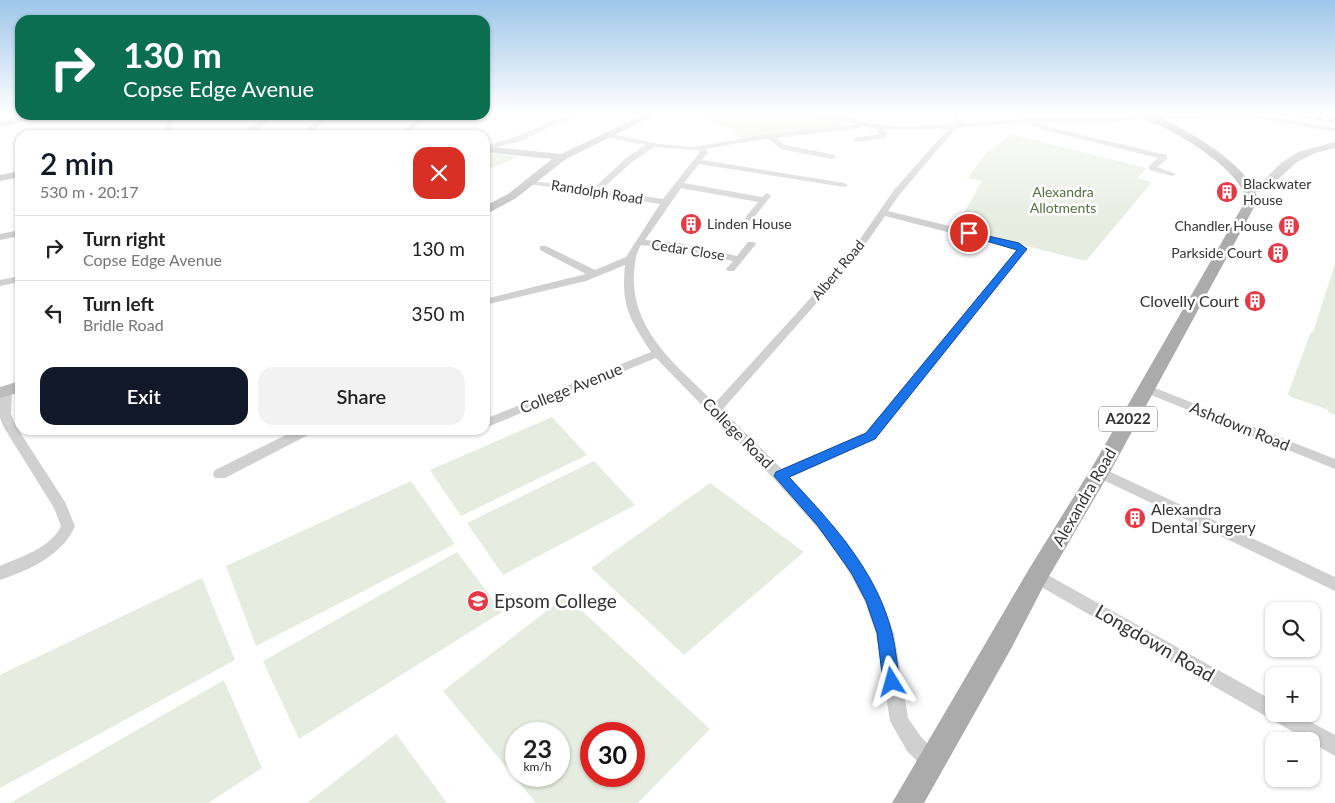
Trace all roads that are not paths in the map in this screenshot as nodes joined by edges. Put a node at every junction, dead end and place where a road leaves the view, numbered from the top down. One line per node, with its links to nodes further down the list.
1 (506, 150): 13 (main road)
2 (576, 150): 13 (main road)
3 (644, 150): 21 (street)
4 (678, 150): 11 (street)
5 (716, 150): 11 (street)
6 (802, 150): 12 (street)
7 (935, 150): 24 (street, Albert Road)
8 (1136, 150): 14 (street)
9 (1210, 150): 20 (main road)
10 (1317, 150): 20 (main road)
11 (699, 155): 18 (street, College Road); 19 (street)
12 (832, 156)
13 (562, 157): 17 (main road)
14 (1172, 174)
15 (15, 175): 16 (main road)
16 (0, 178)
17 (529, 182): 21 (street, Randolph Road); 23 (main road)
18 (678, 185): 22 (street, College Road); 25 (street)
19 (844, 185)
20 (1249, 190): 39 (main road, Alexandra Road / A2022)
21 (594, 192): 22 (street, Randolph Road)
22 (664, 202): 28 (street, College Road)
23 (490, 208)
24 (884, 213): 41 (street, Albert Road); 47 (street)
25 (749, 218)
26 (15, 234): 27 (street)
27 (0, 237)
28 (639, 242): 31 (street, College Road); 32 (street, Cedar Close)
29 (750, 244): 32 (street, Cedar Close)
30 (543, 248): 34 (street)
31 (630, 259): 34 (street); 38 (street, College Road)
32 (738, 259): 33 (street, Cedar Close)
33 (731, 269)
34 (595, 274): 37 (street)
35 (15, 280): 36 (street)
36 (0, 283)
37 (490, 301)
38 (658, 353): 41 (street, College Road); 42 (street, College Avenue)
39 (1145, 388): 44 (street, Ashdown Road); 45 (main road, Alexandra Road / A2022)
40 (9, 390): 48 (street)
41 (716, 409): 47 (street, College Road)
42 (490, 422)
43 (297, 435): 46 (street)
44 (1335, 464)
45 (1100, 472): 49 (main road, Alexandra Road / A2022); 50 (street)
46 (220, 474)
47 (780, 476): 54 (street, College Road)
48 (0, 572)
49 (1037, 576): 51 (street, Longdown Road); 54 (main road, Alexandra Road / A2022)
50 (1335, 584)
51 (1265, 706)
52 (1292, 722): 53 (street)
53 (1335, 746)
54 (930, 760): 55 (main road, A2022)
55 (906, 803)

